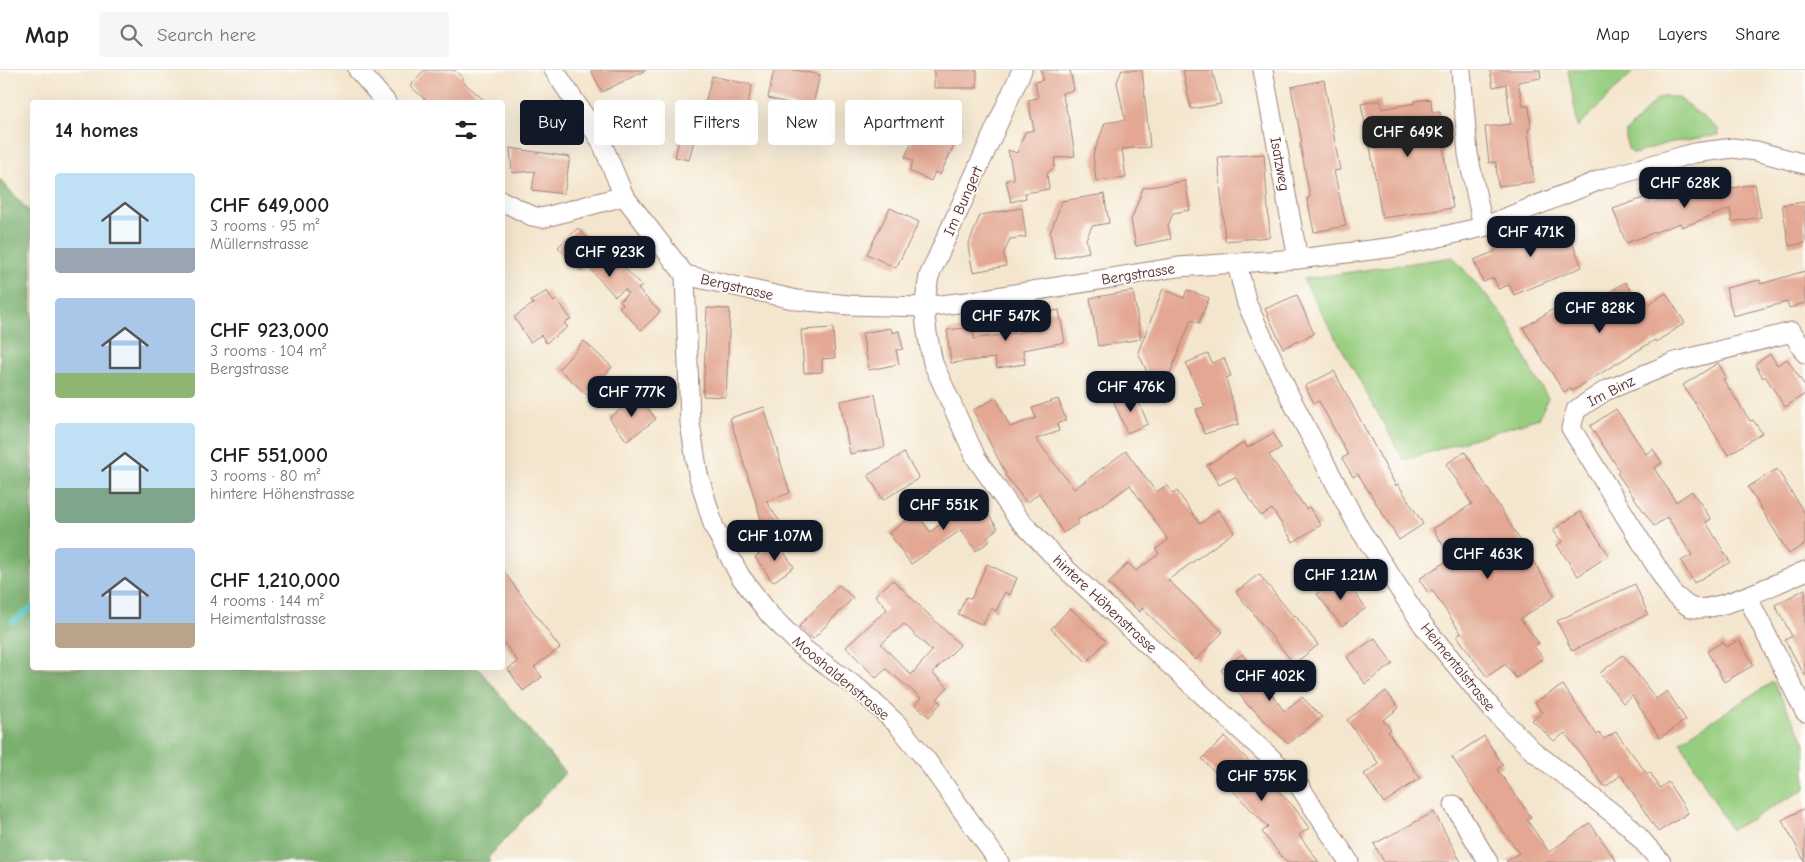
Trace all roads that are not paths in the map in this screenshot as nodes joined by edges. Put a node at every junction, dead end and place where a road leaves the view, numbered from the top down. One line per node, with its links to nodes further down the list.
1 (358, 70): 6 (street)
2 (554, 70): 8 (street, Bergstrasse)
3 (1022, 70): 14 (street, Im Bungert)
4 (1263, 70): 11 (street, Isatzweg)
5 (1461, 70): 10 (street)
6 (384, 100)
7 (1805, 164): 10 (street, Bergstrasse)
8 (624, 196): 9 (street); 13 (street, Bergstrasse)
9 (505, 202)
10 (1483, 227): 11 (street, Bergstrasse)
11 (1298, 259): 12 (street, Bergstrasse)
12 (1237, 264): 14 (street, Bergstrasse); 23 (street, Heimentalstrasse)
13 (685, 275): 14 (street, Bergstrasse); 20 (street, Mooshaldenstrasse)
14 (924, 307): 21 (street, hintere Höhenstrasse)
15 (1805, 354): 17 (street, Im Binz)
16 (1805, 571): 17 (street)
17 (1747, 596): 18 (street)
18 (1805, 712)
19 (1454, 804): 22 (street)
20 (999, 862)
21 (1349, 862)
22 (1488, 862)
23 (1661, 862)

